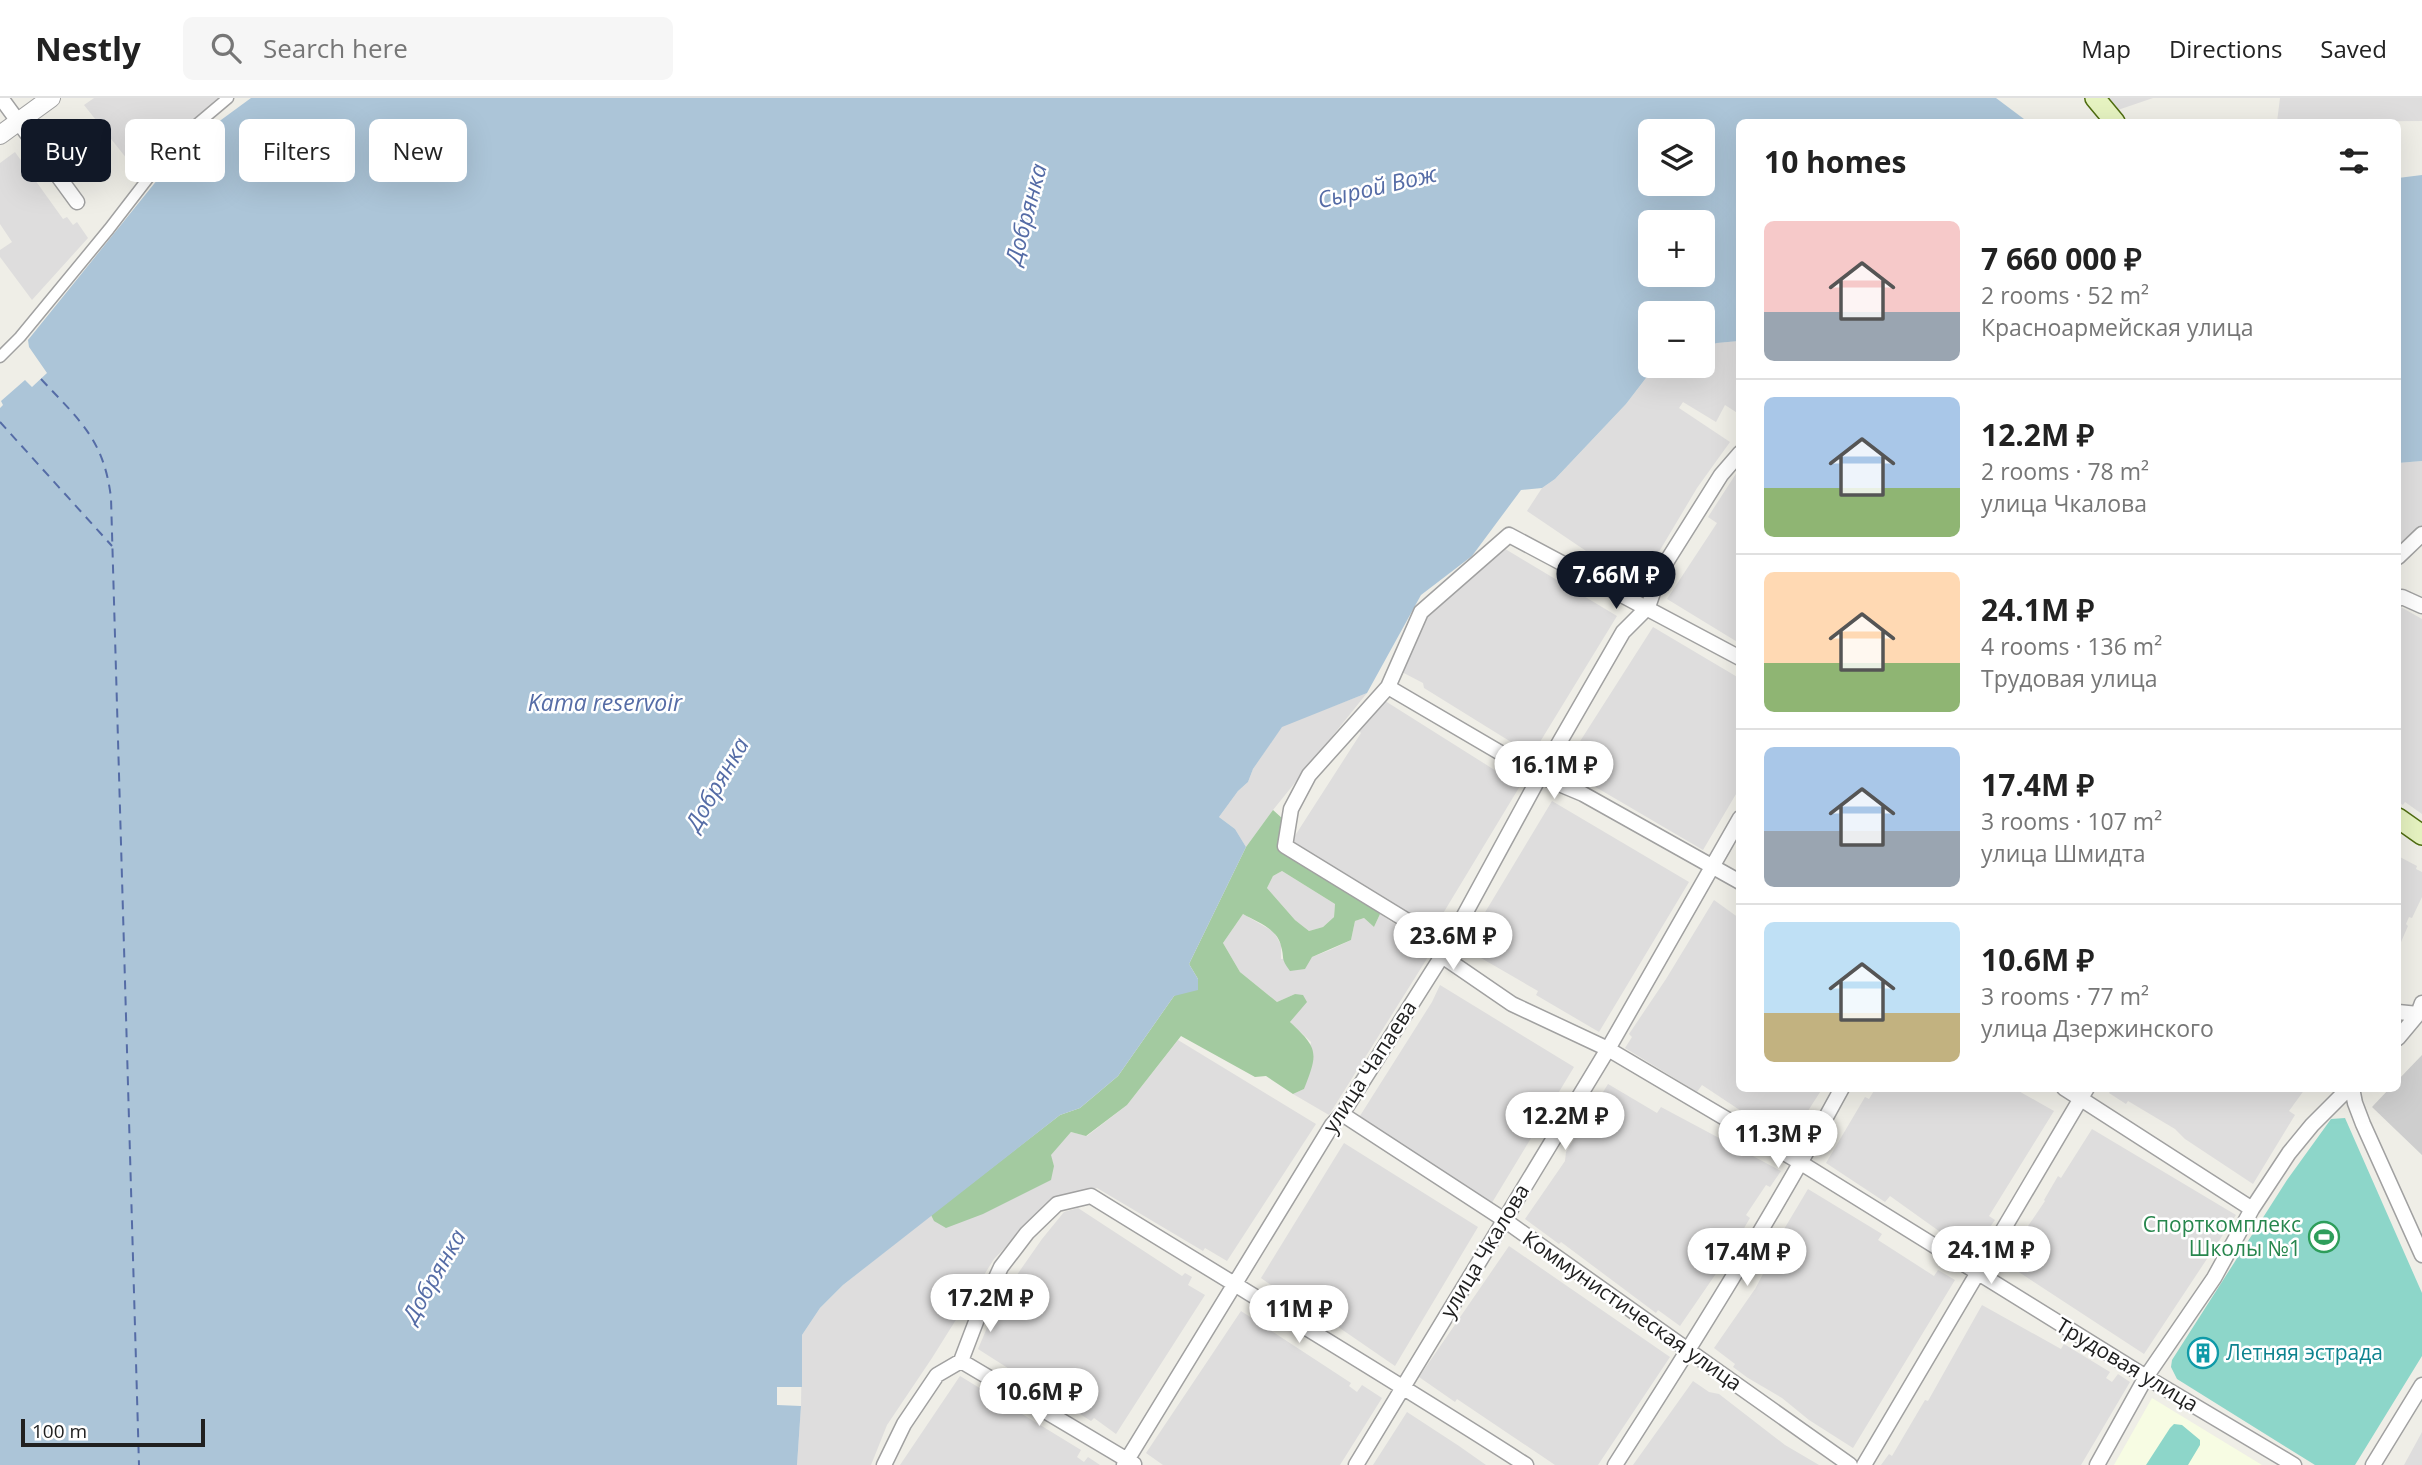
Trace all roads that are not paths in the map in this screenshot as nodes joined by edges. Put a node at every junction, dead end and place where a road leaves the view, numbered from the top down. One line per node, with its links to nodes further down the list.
1 (1, 98): 6 (street)
2 (51, 98): 6 (street)
3 (228, 98): 9 (street)
4 (2095, 98): 5 (main road)
5 (2112, 119)
6 (18, 122): 7 (street); 8 (street)
7 (0, 135)
8 (77, 202)
9 (0, 357)
10 (1736, 458): 15 (street, улица Чапаева)
11 (2422, 534): 12 (street)
12 (2401, 554)
13 (2401, 598): 14 (street)
14 (2422, 606)
15 (1648, 607): 16 (street); 17 (street); 18 (street, улица Чапаева)
16 (1736, 656)
17 (1388, 687): 18 (street); 24 (street, Трудовая улица)
18 (1540, 776): 22 (street); 24 (street, улица Чапаева)
19 (2401, 820): 21 (main road)
20 (1736, 825): 22 (street, улица Чкалова)
21 (2422, 835)
22 (1713, 865): 23 (street); 28 (street, улица Чкалова)
23 (1736, 879)
24 (1443, 956): 28 (street, Трудовая улица); 33 (street, улица Чапаева)
25 (2421, 1009): 26 (street); 27 (street)
26 (2401, 1012)
27 (2401, 1034)
28 (1608, 1049): 34 (street, Трудовая улица); 36 (street, улица Чкалова)
29 (1840, 1092): 34 (street)
30 (2347, 1092): 35 (street)
31 (2352, 1092): 37 (street)
32 (2084, 1094): 35 (street); 38 (street)
33 (1342, 1114): 36 (street, Коммунистическая улица); 39 (street, улица Чапаева)
34 (1801, 1163): 38 (street, Трудовая улица); 40 (street)
35 (2252, 1209): 42 (street)
36 (1503, 1219): 40 (street, Коммунистическая улица); 44 (street, улица Чкалова)
37 (2422, 1255)
38 (1978, 1273): 42 (street, Трудовая улица); 51 (street)
39 (1235, 1286): 41 (street); 44 (street); 45 (street, улица Чапаева)
40 (1689, 1351): 49 (street); 50 (street, Коммунистическая улица)
41 (961, 1361): 45 (street); 46 (street)
42 (2146, 1377): 52 (street); 53 (street, Трудовая улица)
43 (2422, 1385): 54 (street)
44 (1403, 1386): 47 (street, улица Чкалова); 48 (street)
45 (1129, 1463)
46 (884, 1465)
47 (1356, 1465)
48 (1526, 1465)
49 (1615, 1465)
50 (1850, 1465)
51 (1864, 1465)
52 (2097, 1465)
53 (2294, 1465)
54 (2373, 1465)

